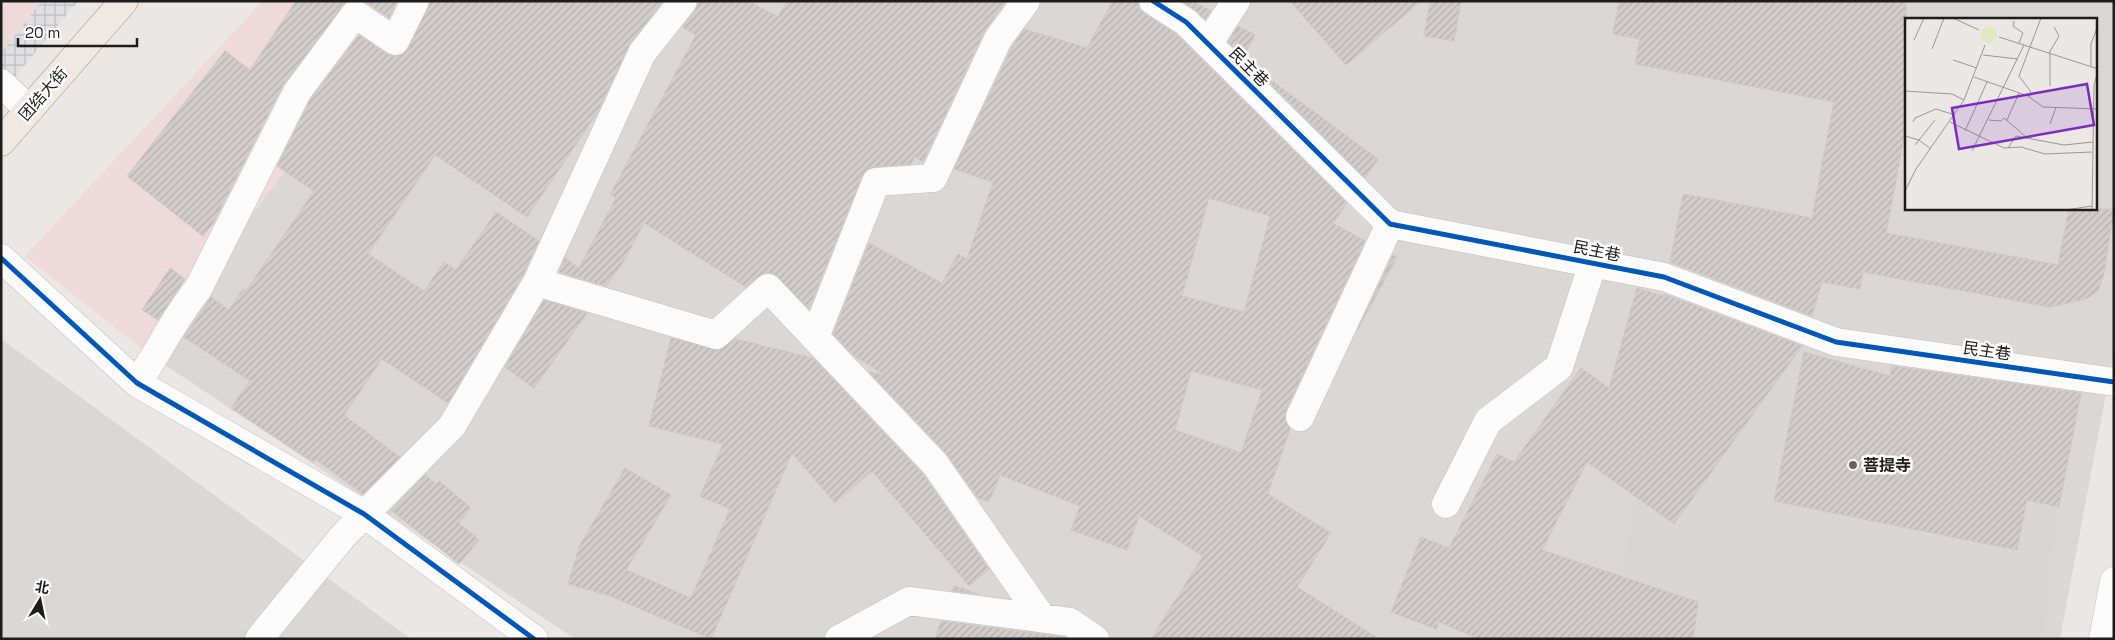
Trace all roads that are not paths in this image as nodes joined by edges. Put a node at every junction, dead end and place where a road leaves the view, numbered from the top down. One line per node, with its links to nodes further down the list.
1 (124, 1): 9 (main road, 团结大街)
2 (415, 1): 17 (street)
3 (683, 1): 14 (street)
4 (1026, 1): 15 (street)
5 (1153, 1): 7 (street, 民主巷)
6 (1236, 1): 7 (street)
7 (1208, 44): 11 (street, 民主巷)
8 (1, 83): 9 (street)
9 (29, 110): 10 (main road, 团结大街)
10 (1, 142)
11 (1390, 224): 13 (street, 民主巷); 18 (street)
12 (1, 258): 17 (street)
13 (1593, 263): 16 (street, 民主巷); 19 (street)
14 (537, 282): 15 (street); 20 (street)
15 (815, 337): 22 (street)
16 (2114, 382)
17 (136, 383): 20 (street)
18 (1300, 417)
19 (1446, 504)
20 (364, 514): 23 (street); 24 (street)
21 (2114, 581): 27 (street)
22 (1042, 618): 25 (street); 26 (street)
23 (259, 639)
24 (534, 639)
25 (839, 639)
26 (1095, 639)
27 (2102, 639)

